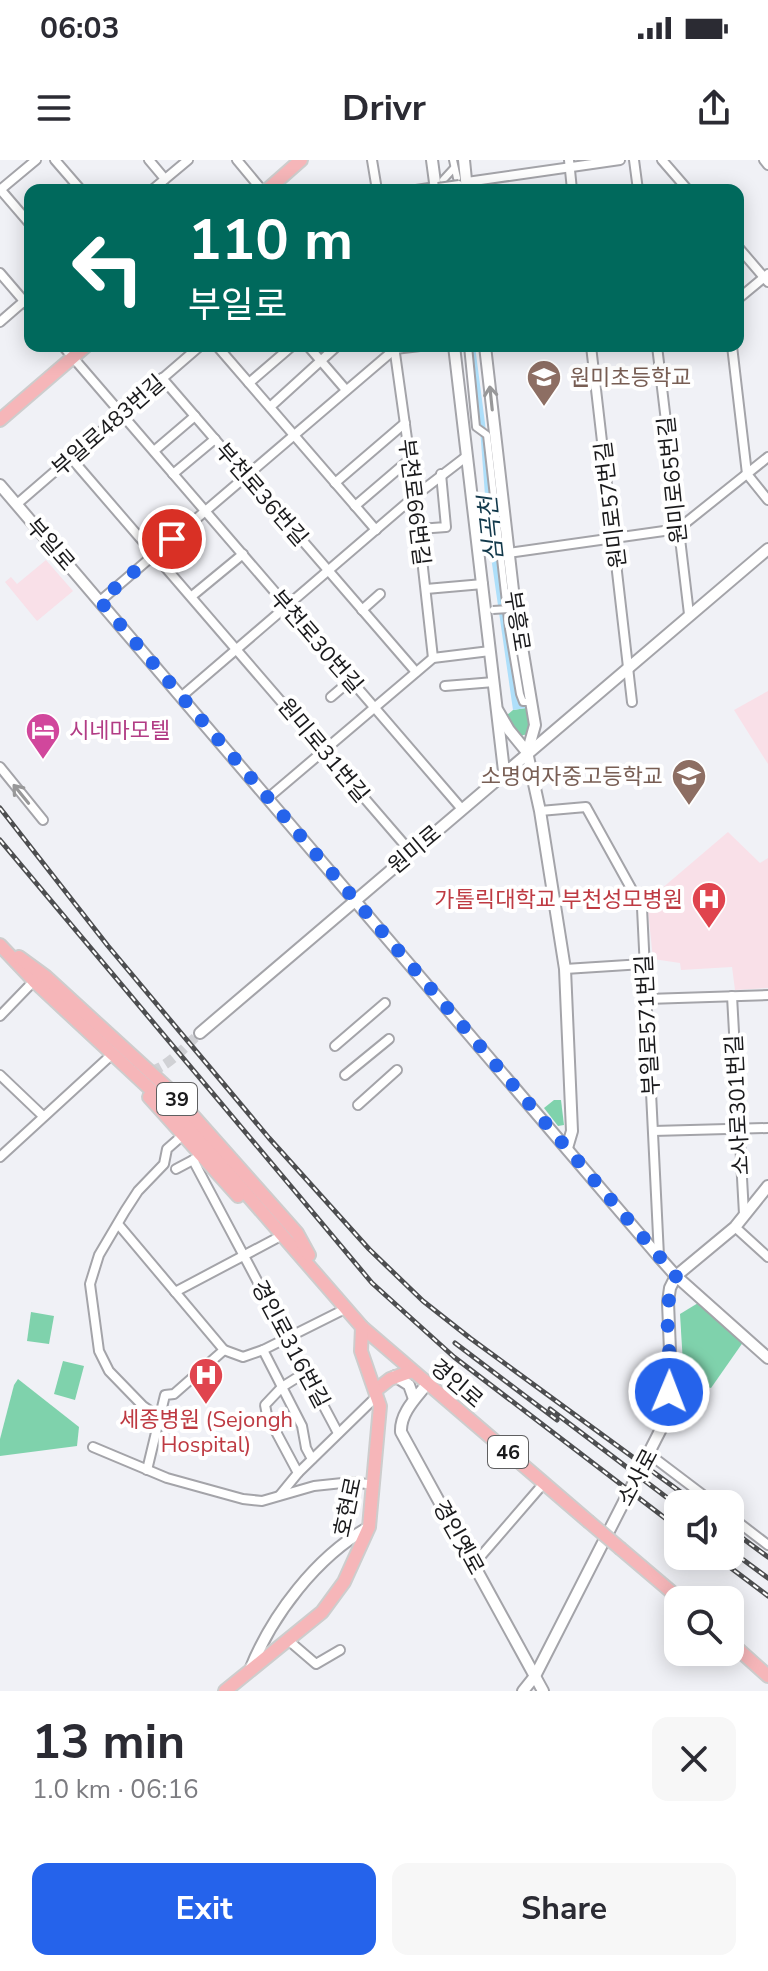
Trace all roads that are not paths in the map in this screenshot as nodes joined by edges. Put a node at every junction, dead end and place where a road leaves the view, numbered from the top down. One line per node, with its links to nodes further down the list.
1 (36, 160): 29 (street)
2 (55, 160): 19 (street)
3 (149, 160): 17 (street)
4 (188, 160): 17 (street)
5 (237, 160): 21 (street)
6 (301, 160): 22 (main road)
7 (372, 160): 23 (street)
8 (432, 160): 24 (street)
9 (464, 160): 18 (street)
10 (620, 160): 15 (street)
11 (634, 160): 27 (street)
12 (662, 160): 28 (street)
13 (764, 160): 16 (street)
14 (453, 164): 18 (street); 25 (street)
15 (569, 164): 18 (street); 26 (street)
16 (768, 165)
17 (165, 179): 20 (street)
18 (464, 183)
19 (76, 184)
20 (159, 184)
21 (259, 184)
22 (271, 184)
23 (376, 184)
24 (438, 184)
25 (441, 184)
26 (571, 184)
27 (637, 184)
28 (683, 184)
29 (0, 190): 30 (street)
30 (24, 217)
31 (744, 253): 33 (street)
32 (0, 273): 35 (street)
33 (767, 277): 34 (street)
34 (744, 294)
35 (24, 298)
36 (24, 305): 37 (street)
37 (0, 322)
38 (68, 352): 53 (street, 부천로30번길)
39 (79, 352): 53 (main road)
40 (193, 352): 55 (street, 부일로483번길)
41 (222, 352): 56 (street)
42 (285, 352): 56 (street)
43 (313, 352): 54 (street)
44 (331, 352): 54 (street)
45 (388, 352): 57 (street)
46 (395, 352): 62 (street, 부천로66번길)
47 (455, 352): 66 (street, 부흥로)
48 (469, 352): 110 (street)
49 (486, 352): 86 (street, 부흥로, one-way to 49)
50 (592, 352): 84 (street, 원미로57번길)
51 (658, 352): 82 (street, 원미로65번길)
52 (733, 352): 72 (street)
53 (73, 357): 59 (street, 부천로30번길); 61 (main road)
54 (321, 361): 57 (street); 58 (street)
55 (162, 378): 59 (street, 부일로483번길); 60 (street, 부천로36번길)
56 (249, 383): 58 (street)
57 (346, 390): 63 (street)
58 (270, 407): 63 (street)
59 (122, 414): 65 (street, 부천로30번길); 68 (street, 부일로483번길)
60 (195, 416): 64 (street, 부천로36번길); 65 (street)
61 (0, 420)
62 (405, 423): 69 (street, 부천로66번길); 74 (street)
63 (293, 434): 73 (street); 74 (street)
64 (215, 439): 70 (street); 73 (street, 부천로36번길)
65 (154, 451): 70 (street, 부천로30번길)
66 (467, 456): 71 (street); 90 (street, 부흥로)
67 (768, 457): 72 (street)
68 (71, 458): 78 (street, 부일로483번길); 87 (street, 원미로31번길)
69 (410, 459): 76 (street, 부천로66번길); 79 (street)
70 (173, 474): 80 (street, 부천로30번길)
71 (441, 474): 76 (street); 81 (street)
72 (747, 474): 77 (street); 82 (street)
73 (246, 475): 80 (street); 89 (street, 부천로36번길)
74 (335, 483): 79 (street)
75 (0, 485): 78 (street, 부일로)
76 (415, 496): 81 (street, 부천로66번길); 83 (street)
77 (768, 500)
78 (17, 504): 94 (street, 부일로)
79 (355, 506): 83 (street)
80 (205, 510): 87 (street); 88 (street, 부천로30번길)
81 (419, 529): 91 (street, 부천로66번길)
82 (678, 529): 84 (street); 99 (street, 원미로65번길)
83 (376, 530): 89 (street)
84 (614, 539): 86 (street); 103 (street, 원미로57번길)
85 (768, 549): 99 (street, 원미로)
86 (508, 553): 96 (street, 부흥로)
87 (155, 554): 93 (street, 원미로31번길); 94 (street)
88 (243, 554): 93 (street); 95 (street, 부천로30번길)
89 (328, 571): 95 (street); 97 (street, 부천로36번길)
90 (483, 584): 91 (street); 98 (street, 부흥로)
91 (426, 589): 102 (street, 부천로66번길)
92 (380, 594): 97 (street)
93 (192, 596): 100 (street, 원미로31번길)
94 (100, 601): 108 (street, 부일로)
95 (288, 606): 100 (street); 105 (street, 부천로30번길)
96 (512, 608): 98 (street, bridge); 115 (street, 부흥로)
97 (362, 610): 104 (street, 부천로36번길)
98 (489, 611): 101 (street, 부흥로)
99 (689, 614): 103 (street, 원미로)
100 (238, 648): 108 (street); 114 (street, 원미로31번길)
101 (490, 651): 102 (street); 106 (street, 부흥로)
102 (433, 658): 104 (street)
103 (629, 665): 111 (street); 115 (street, 원미로)
104 (416, 672): 112 (street)
105 (351, 680): 109 (street); 112 (street, 부천로30번길)
106 (494, 682): 107 (street); 113 (street, 부흥로)
107 (445, 686)
108 (182, 696): 118 (street, 부일로)
109 (331, 697)
110 (528, 702)
111 (632, 702)
112 (375, 707): 114 (street); 119 (street, 부천로30번길)
113 (498, 711): 115 (street, 부흥로); 117 (street, 부흥로)
114 (324, 750): 118 (street); 122 (street, 원미로31번길)
115 (527, 752): 117 (street, 원미로); 120 (street, 부흥로)
116 (0, 767): 121 (street, one-way to 116)
117 (504, 771): 119 (street, 원미로)
118 (268, 798): 123 (street, 부일로)
119 (461, 808): 122 (street, 원미로)
120 (540, 811): 125 (street, 부일로571번길); 126 (street, 부흥로)
121 (43, 820)
122 (410, 851): 123 (street, 원미로)
123 (355, 899): 133 (street, 원미로); 148 (street, 부일로)
124 (0, 945): 127 (main road, 경인로 / 39); 138 (street); 160 (main road, 경인로 / 39); 162 (main road, 경인로 / 39)
125 (643, 964): 126 (street); 130 (street, 부일로571번길)
126 (565, 969): 148 (street, 부흥로)
127 (29, 986): 132 (street); 136 (main road, 경인로 / 39)
128 (768, 995): 129 (street)
129 (732, 996): 130 (street); 145 (street, 소사로301번길)
130 (647, 999): 146 (street, 부일로571번길)
131 (385, 1003): 135 (street)
132 (0, 1016)
133 (200, 1033)
134 (389, 1039): 140 (street)
135 (335, 1046)
136 (108, 1058): 143 (street); 147 (main road, 경인로 / 39)
137 (397, 1070): 142 (street)
138 (137, 1071)
139 (0, 1075): 143 (street)
140 (345, 1075)
141 (155, 1087): 160 (street)
142 (358, 1105)
143 (43, 1116): 149 (street)
144 (768, 1128): 145 (street)
145 (738, 1130): 146 (street); 153 (street, 소사로301번길)
146 (653, 1131): 158 (street, 부일로571번길)
147 (183, 1135): 150 (main road, 경인로 / 39); 154 (street)
148 (567, 1148): 158 (street, 부일로)
149 (0, 1157)
150 (197, 1157): 151 (street); 156 (main road, 경인로 / 39); 157 (street, 경인로)
151 (176, 1169)
152 (768, 1186): 153 (street)
153 (744, 1214): 155 (street)
154 (118, 1224): 163 (street); 177 (street)
155 (735, 1227): 159 (street); 161 (street)
156 (277, 1238): 157 (street, 경인로316번길); 162 (main road, 경인로 / 39)
157 (244, 1255): 163 (street, 경인로316번길); 166 (street, 경인로316번길)
158 (659, 1257): 161 (street, 부일로)
159 (768, 1257)
160 (313, 1261): 162 (main road, 경인로 / 39)
161 (676, 1276): 169 (street, 부일로); 180 (street, 소사로)
162 (325, 1282): 164 (main road, 경인로 / 39)
163 (175, 1292): 167 (street)
164 (347, 1308): 165 (main road, 경인로 / 39); 166 (street)
165 (362, 1327): 170 (main road, 경인로 / 46); 175 (main road, 호현로)
166 (288, 1338): 168 (street); 171 (street, 경인로316번길)
167 (224, 1350): 168 (street); 177 (street)
168 (263, 1350): 174 (street)
169 (768, 1358)
170 (412, 1371): 172 (main road); 173 (main road, 경인로 / 46)
171 (306, 1372): 174 (street); 178 (street, 경인로316번길)
172 (395, 1376): 175 (main road); 176 (street)
173 (427, 1384): 176 (street, 경인옛로); 184 (main road, 경인로 / 46)
174 (282, 1387): 181 (street); 183 (street)
175 (377, 1393): 178 (street); 185 (main road, 호현로)
176 (414, 1399): 191 (street, 경인옛로)
177 (159, 1417): 182 (street)
178 (338, 1433): 181 (street)
179 (93, 1447): 182 (street)
180 (649, 1454): 186 (street); 197 (street, 소사로)
181 (312, 1459): 183 (street)
182 (147, 1470): 187 (street)
183 (298, 1473): 187 (street)
184 (544, 1483): 191 (street); 192 (main road, 경인로 / 46, bridge)
185 (374, 1485): 187 (street); 188 (main road, 호현로)
186 (697, 1490)
187 (280, 1495)
188 (369, 1527): 193 (main road, 호현로); 196 (street)
189 (744, 1527): 190 (street)
190 (768, 1545)
191 (474, 1564): 197 (street, 경인옛로)
192 (665, 1586)
193 (288, 1640): 194 (street); 196 (main road, 호현로)
194 (340, 1650)
195 (744, 1655): 198 (main road)
196 (250, 1670): 199 (main road, 호현로)
197 (535, 1676): 200 (street, 소사로); 201 (street, 경인옛로)
198 (768, 1676)
199 (225, 1691)
200 (523, 1691)
201 (543, 1691)

